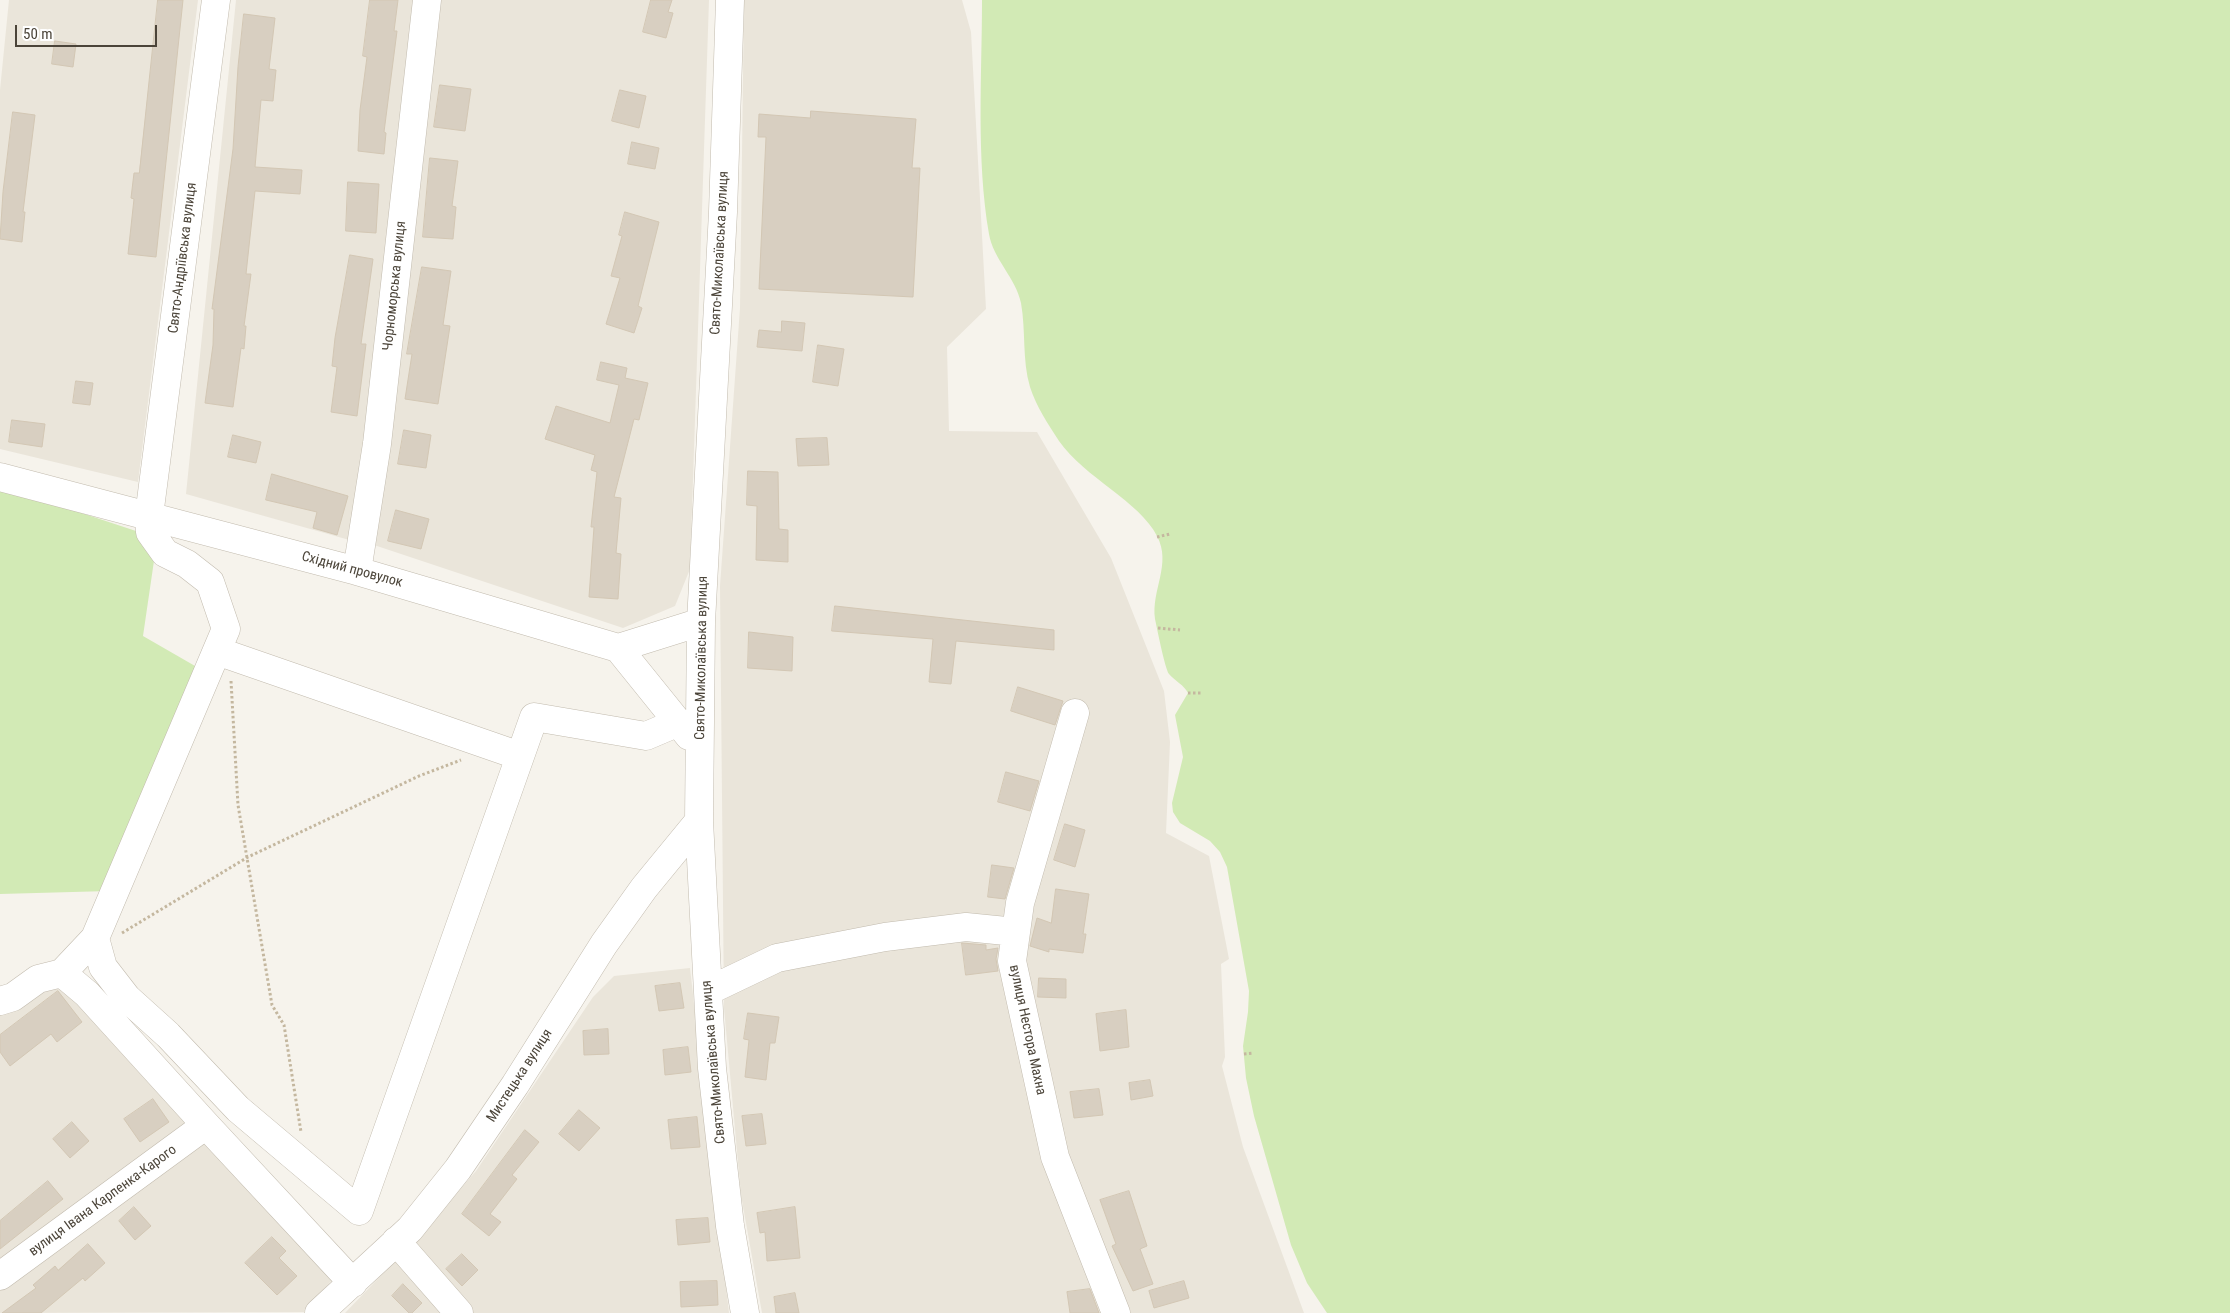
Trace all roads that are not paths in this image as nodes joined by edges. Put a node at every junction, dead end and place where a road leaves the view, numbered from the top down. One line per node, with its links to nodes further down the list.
1 (216, 0): 5 (street, Свято-Андріївська вулиця)
2 (427, 0): 6 (street, Чорноморська вулиця)
3 (730, 0): 7 (street, Свято-Миколаївська вулиця)
4 (0, 477): 5 (street, Східний провулок)
5 (149, 516): 6 (street, Східний провулок); 9 (street)
6 (357, 571): 8 (street, Східний провулок)
7 (702, 622): 8 (street); 12 (street, Свято-Миколаївська вулиця)
8 (618, 648): 11 (street)
9 (223, 653): 13 (street); 16 (street)
10 (1075, 712): 15 (street, вулиця Нестора Махна)
11 (679, 722): 12 (street); 13 (street)
12 (700, 748): 14 (street, Свято-Миколаївська вулиця)
13 (520, 756): 16 (street)
14 (699, 821): 18 (street, Свято-Миколаївська вулиця); 21 (street, Мистецька вулиця)
15 (1016, 932): 18 (street); 27 (street, вулиця Нестора Махна)
16 (97, 943): 17 (street)
17 (62, 973): 19 (street); 20 (street)
18 (708, 991): 26 (street, Свято-Миколаївська вулиця)
19 (0, 1000)
20 (206, 1125): 22 (street, вулиця Івана Карпенка-Карого); 23 (street)
21 (396, 1241): 23 (street, Мистецька вулиця); 25 (street)
22 (0, 1276)
23 (353, 1282): 24 (street, Мистецька вулиця)
24 (319, 1313)
25 (459, 1313)
26 (746, 1313)
27 (1116, 1313)

